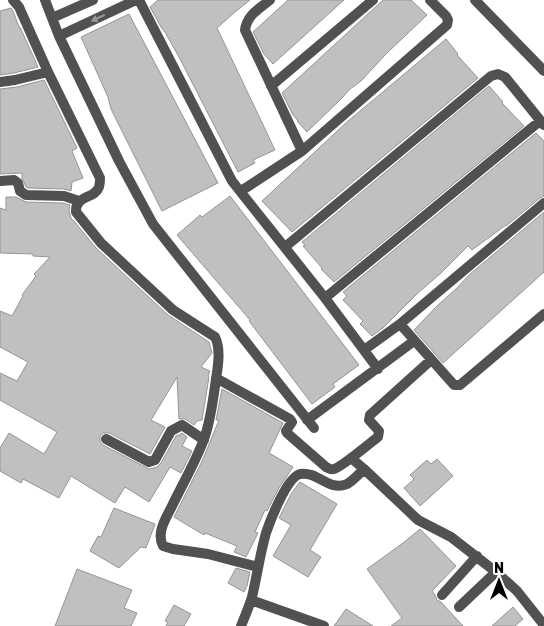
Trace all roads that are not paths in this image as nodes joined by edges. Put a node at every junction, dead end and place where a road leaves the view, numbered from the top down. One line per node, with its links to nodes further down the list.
1 (13, 0): 12 (street)
2 (45, 0): 9 (street)
3 (93, 0): 9 (street)
4 (138, 0): 10 (street, one-way to 10); 18 (street)
5 (270, 0): 14 (street)
6 (373, 0): 14 (street)
7 (430, 0): 16 (street)
8 (476, 0): 11 (street)
9 (52, 18): 10 (street)
10 (59, 36): 28 (street)
11 (544, 71)
12 (48, 72): 13 (street); 19 (street)
13 (0, 82)
14 (271, 86): 16 (street)
15 (542, 123): 21 (street); 22 (street)
16 (302, 151): 18 (street)
17 (0, 181): 19 (street)
18 (241, 192): 21 (street)
19 (79, 201): 29 (street)
20 (544, 203): 24 (street)
21 (285, 248): 22 (street)
22 (325, 298): 26 (street)
23 (544, 314): 27 (street)
24 (400, 324): 25 (street); 26 (street)
25 (414, 341): 27 (street); 28 (street)
26 (364, 350): 28 (street)
27 (431, 360): 32 (street)
28 (378, 368)
29 (216, 378): 31 (street); 32 (street)
30 (106, 439): 31 (street)
31 (204, 440): 35 (street)
32 (351, 458): 33 (street)
33 (364, 469): 34 (street); 35 (street)
34 (477, 556): 36 (street); 37 (street)
35 (258, 567): 38 (street)
36 (496, 572): 39 (street); 40 (street)
37 (442, 595)
38 (251, 600): 41 (street); 42 (street)
39 (460, 607)
40 (544, 625)
41 (241, 626)
42 (324, 626)

